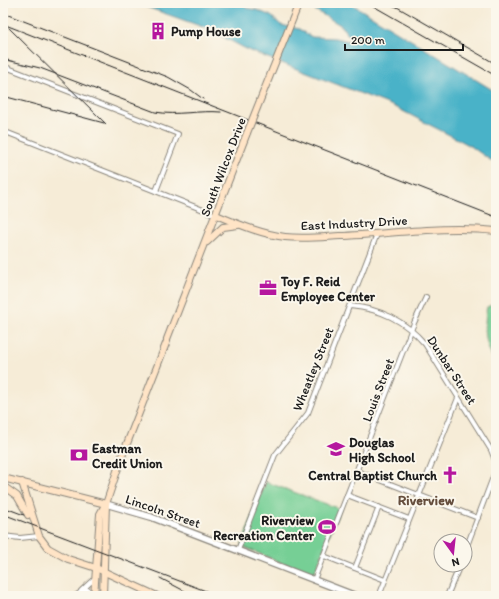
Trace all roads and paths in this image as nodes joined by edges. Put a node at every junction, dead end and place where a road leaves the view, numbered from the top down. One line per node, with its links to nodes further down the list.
1 (299, 3): 5 (main road, South Wilcox Drive, bridge)
2 (3, 66): 4 (street)
3 (3, 131): 4 (street)
4 (156, 191): 5 (street)
5 (216, 215): 6 (main road, East Industry Drive); 9 (main road, South Wilcox Drive)
6 (241, 225): 8 (main road, East Industry Drive); 9 (main road)
7 (496, 231): 8 (main road, East Industry Drive)
8 (377, 234): 11 (street, Wheatley Street)
9 (204, 244): 20 (main road, South Wilcox Drive)
10 (426, 297): 12 (street, Louis Street)
11 (350, 306): 12 (street, Dunbar Street); 27 (street, Wheatley Street)
12 (412, 330): 13 (street, Dunbar Street); 14 (street, Louis Street)
13 (458, 398): 18 (street); 22 (street, Dunbar Street)
14 (357, 471): 18 (street); 19 (street, Louis Street)
15 (3, 478): 16 (main road, Lincoln Street)
16 (22, 482): 20 (main road, Lincoln Street); 26 (main road)
17 (3, 486): 26 (main road)
18 (419, 495): 22 (street); 23 (street)
19 (347, 496): 21 (street); 28 (street, Louis Street)
20 (106, 504): 27 (street, Lincoln Street); 29 (main road); 31 (main road, South Wilcox Drive)
21 (379, 507): 23 (street); 30 (street)
22 (478, 518): 24 (street, Dunbar Street)
23 (410, 519): 35 (street)
24 (472, 533)
25 (3, 536): 26 (street)
26 (38, 536): 29 (main road)
27 (238, 550): 34 (street, Lincoln Street)
28 (324, 556): 30 (street); 34 (street, Louis Street)
29 (96, 568): 31 (main road); 33 (main road)
30 (355, 568): 35 (street)
31 (105, 573): 39 (main road, South Wilcox Drive); 40 (main road)
32 (457, 573): 43 (street)
33 (95, 578): 36 (street); 37 (main road)
34 (314, 580): 41 (street, Lincoln Street)
35 (386, 580): 42 (street)
36 (80, 592): 37 (street); 38 (street)
37 (94, 595)
38 (75, 596)
39 (103, 596)
40 (156, 596)
41 (356, 596)
42 (380, 596)
43 (447, 596)

